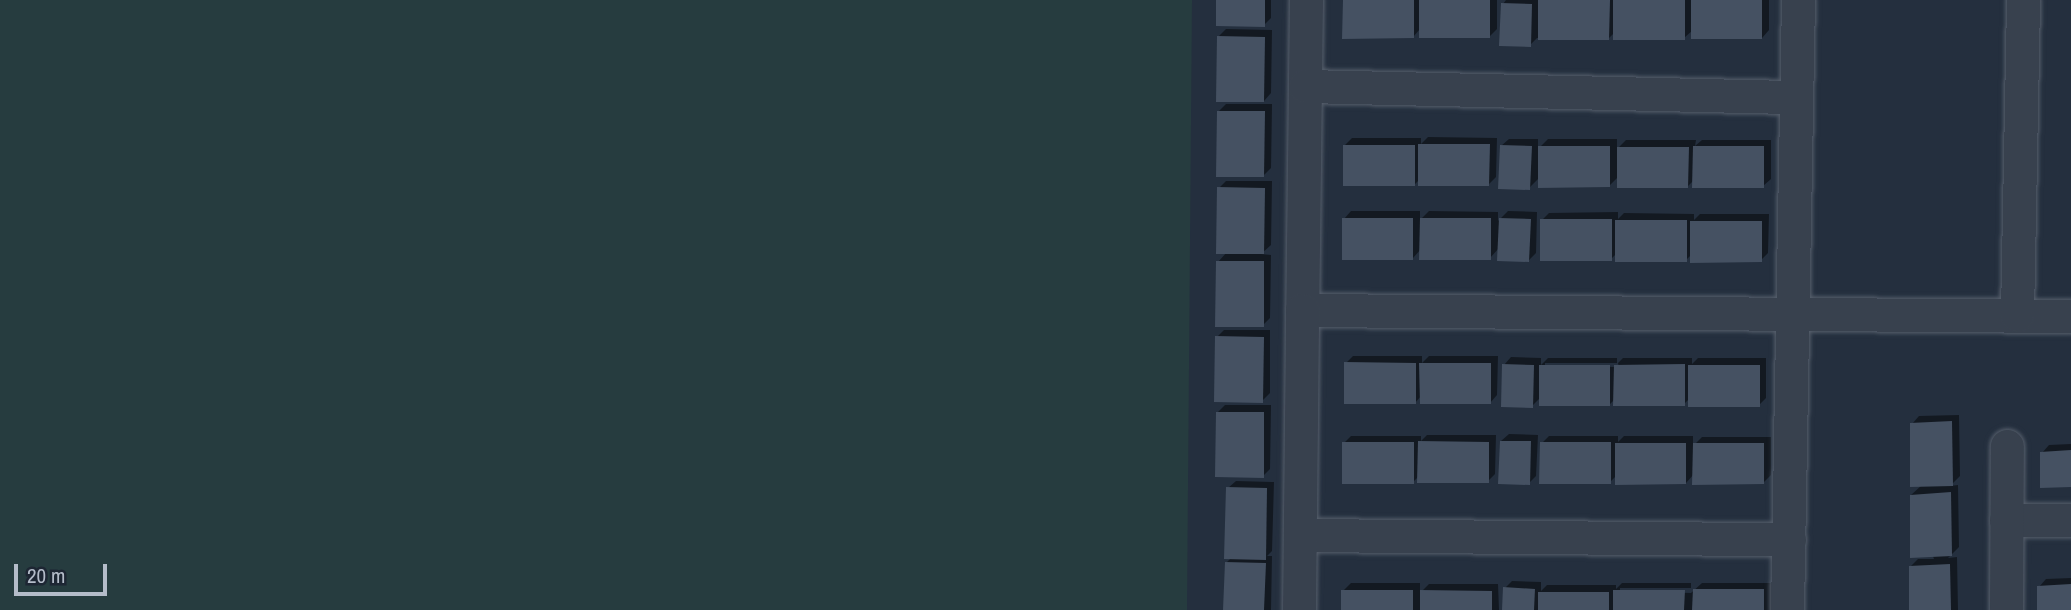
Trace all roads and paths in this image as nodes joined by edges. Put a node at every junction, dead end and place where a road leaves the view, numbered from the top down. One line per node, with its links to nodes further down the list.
1 (1306, 0): 4 (street)
2 (1798, 0): 5 (street)
3 (2023, 0): 8 (street)
4 (1305, 86): 5 (street); 6 (street)
5 (1796, 97): 7 (street)
6 (1302, 310): 7 (street); 13 (street)
7 (1793, 313): 8 (street); 14 (street)
8 (2017, 315): 9 (street)
9 (2071, 316)
10 (2007, 446): 11 (street)
11 (2006, 520): 12 (street); 17 (street)
12 (2071, 520)
13 (1300, 535): 14 (street); 15 (street)
14 (1789, 539): 16 (street)
15 (1299, 610)
16 (1787, 610)
17 (2006, 610)

